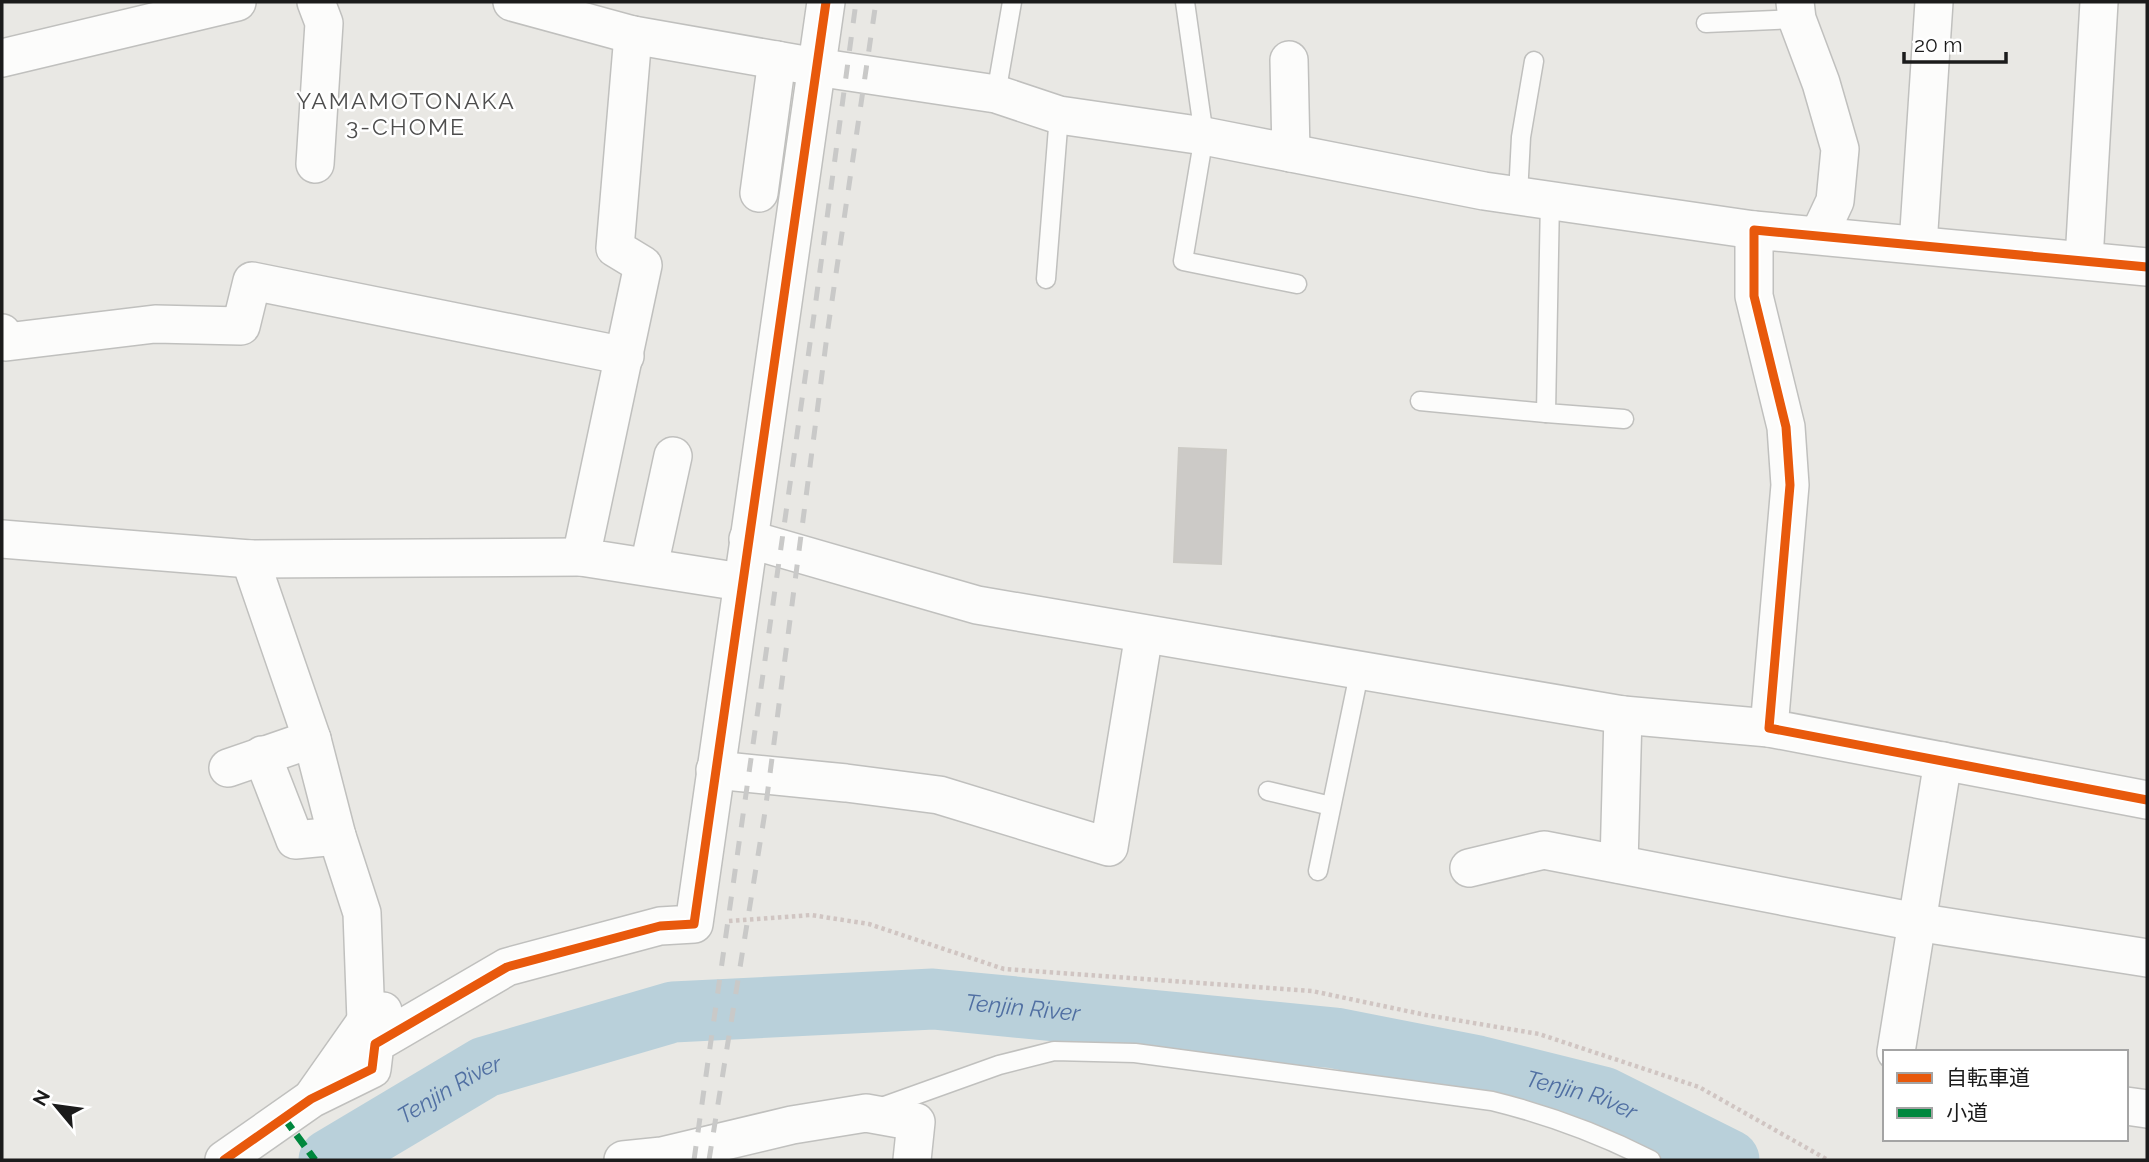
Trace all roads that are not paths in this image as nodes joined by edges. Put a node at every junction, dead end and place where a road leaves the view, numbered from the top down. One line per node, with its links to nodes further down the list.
1 (237, 2): 12 (street)
2 (316, 2): 21 (street)
3 (512, 2): 11 (street)
4 (826, 2): 16 (street)
5 (1012, 2): 17 (lane)
6 (1185, 2): 19 (lane)
7 (1934, 2): 26 (street)
8 (2099, 2): 27 (street)
9 (1796, 11): 10 (lane); 25 (street)
10 (1706, 23)
11 (633, 35): 13 (street); 32 (street)
12 (2, 58)
13 (777, 60): 16 (street); 22 (street)
14 (1289, 60): 20 (street)
15 (1534, 61): 23 (lane)
16 (816, 67): 17 (street); 38 (street)
17 (996, 94): 18 (street)
18 (1059, 115): 19 (street); 29 (lane)
19 (1204, 136): 20 (street); 30 (lane)
20 (1291, 153): 23 (street)
21 (315, 164)
22 (760, 193)
23 (1534, 197): 24 (street); 34 (lane)
24 (1754, 230): 25 (street); 46 (street)
25 (1819, 235): 26 (street)
26 (1918, 245): 27 (street)
27 (2084, 260): 28 (street)
28 (2147, 267)
29 (1046, 279)
30 (1297, 284)
31 (2, 333): 32 (street)
32 (625, 356): 39 (street)
33 (1420, 401): 34 (lane)
34 (1546, 413): 35 (lane)
35 (1624, 419)
36 (674, 456): 41 (street)
37 (2, 539): 40 (street)
38 (748, 539): 42 (street); 43 (street)
39 (582, 557): 40 (street); 41 (street)
40 (250, 559): 47 (street)
41 (649, 566): 42 (street)
42 (741, 582): 51 (street)
43 (1144, 634): 44 (street); 51 (street)
44 (1360, 669): 45 (street); 54 (lane)
45 (1623, 715): 46 (street); 56 (street)
46 (1769, 728): 49 (street)
47 (312, 739): 48 (street); 55 (street)
48 (262, 755): 50 (street); 55 (street)
49 (1943, 761): 53 (street); 59 (street)
50 (228, 768)
51 (715, 770): 61 (street)
52 (1268, 790): 54 (lane)
53 (2147, 800)
54 (1331, 806): 58 (lane)
55 (337, 836): 62 (street)
56 (1619, 864): 57 (street); 59 (street)
57 (1469, 868)
58 (1318, 871)
59 (1916, 922): 60 (street); 63 (street)
60 (2147, 957)
61 (475, 986): 62 (street); 64 (street)
62 (366, 1021): 64 (street)
63 (1896, 1050)
64 (311, 1099): 69 (street)
65 (2128, 1106): 66 (street)
66 (2147, 1109)
67 (866, 1113): 68 (street); 71 (street); 72 (lane)
68 (661, 1158): 70 (street)
69 (224, 1160)
70 (623, 1160)
71 (912, 1160)
72 (1651, 1160)

